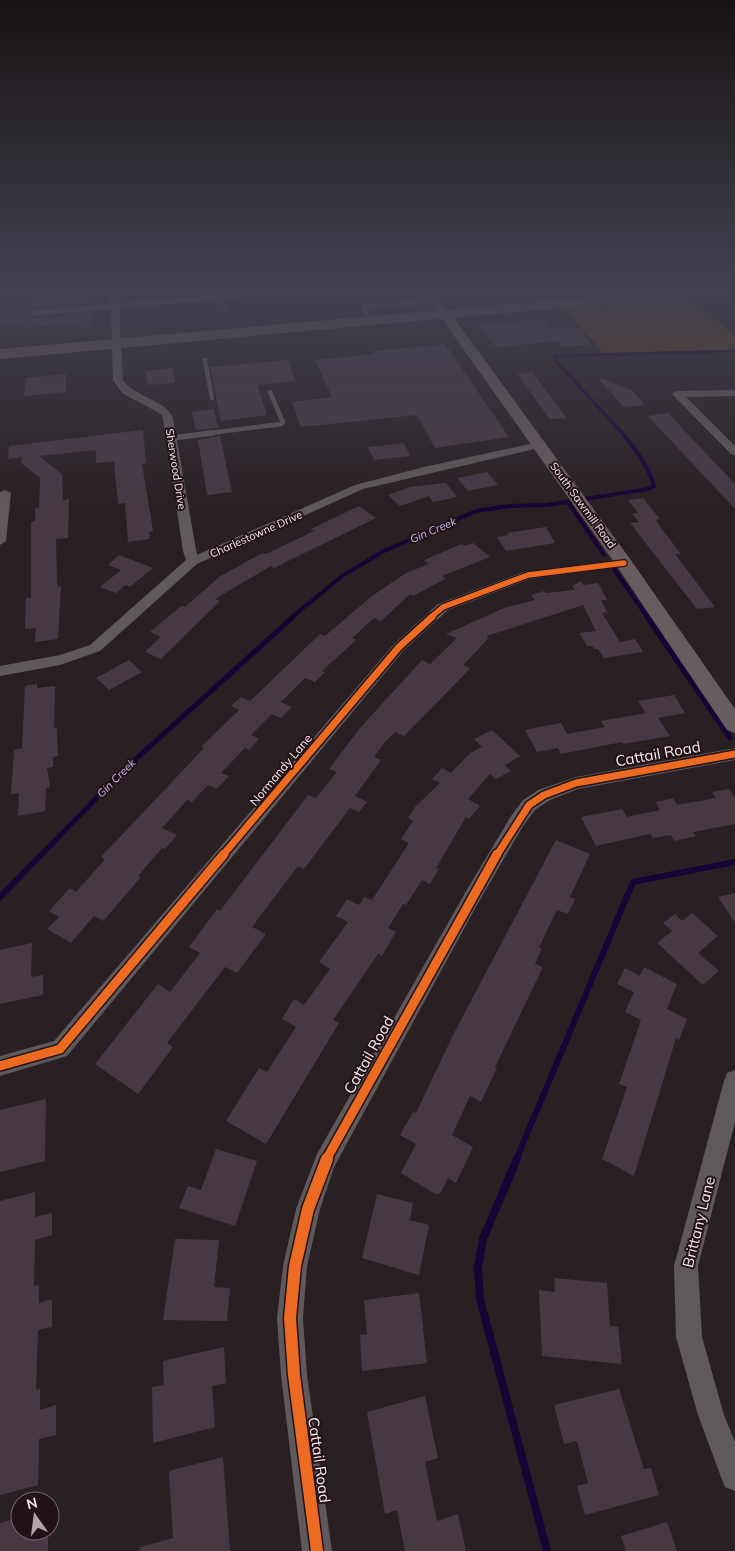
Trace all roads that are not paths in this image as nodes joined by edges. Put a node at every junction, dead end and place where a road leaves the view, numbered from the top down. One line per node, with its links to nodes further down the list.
1 (117, 362): 8 (street, Sherwood Drive)
2 (205, 362): 7 (lane)
3 (479, 362): 9 (street, South Sawmill Road)
4 (270, 392): 8 (lane)
5 (735, 393): 6 (street)
6 (676, 394): 10 (street)
7 (212, 398)
8 (172, 438): 13 (street, Sherwood Drive)
9 (539, 446): 13 (street, Charlestowne Drive); 14 (street, South Sawmill Road)
10 (735, 452)
11 (5, 493): 12 (street)
12 (0, 541)
13 (193, 561): 15 (street, Charlestowne Drive)
14 (624, 563): 16 (street, South Sawmill Road); 18 (street, Normandy Lane)
15 (0, 671)
16 (735, 725)
17 (735, 754): 21 (street, Cattail Road)
18 (0, 1066)
19 (735, 1081): 20 (street, Brittany Lane)
20 (735, 1477)
21 (317, 1551)

